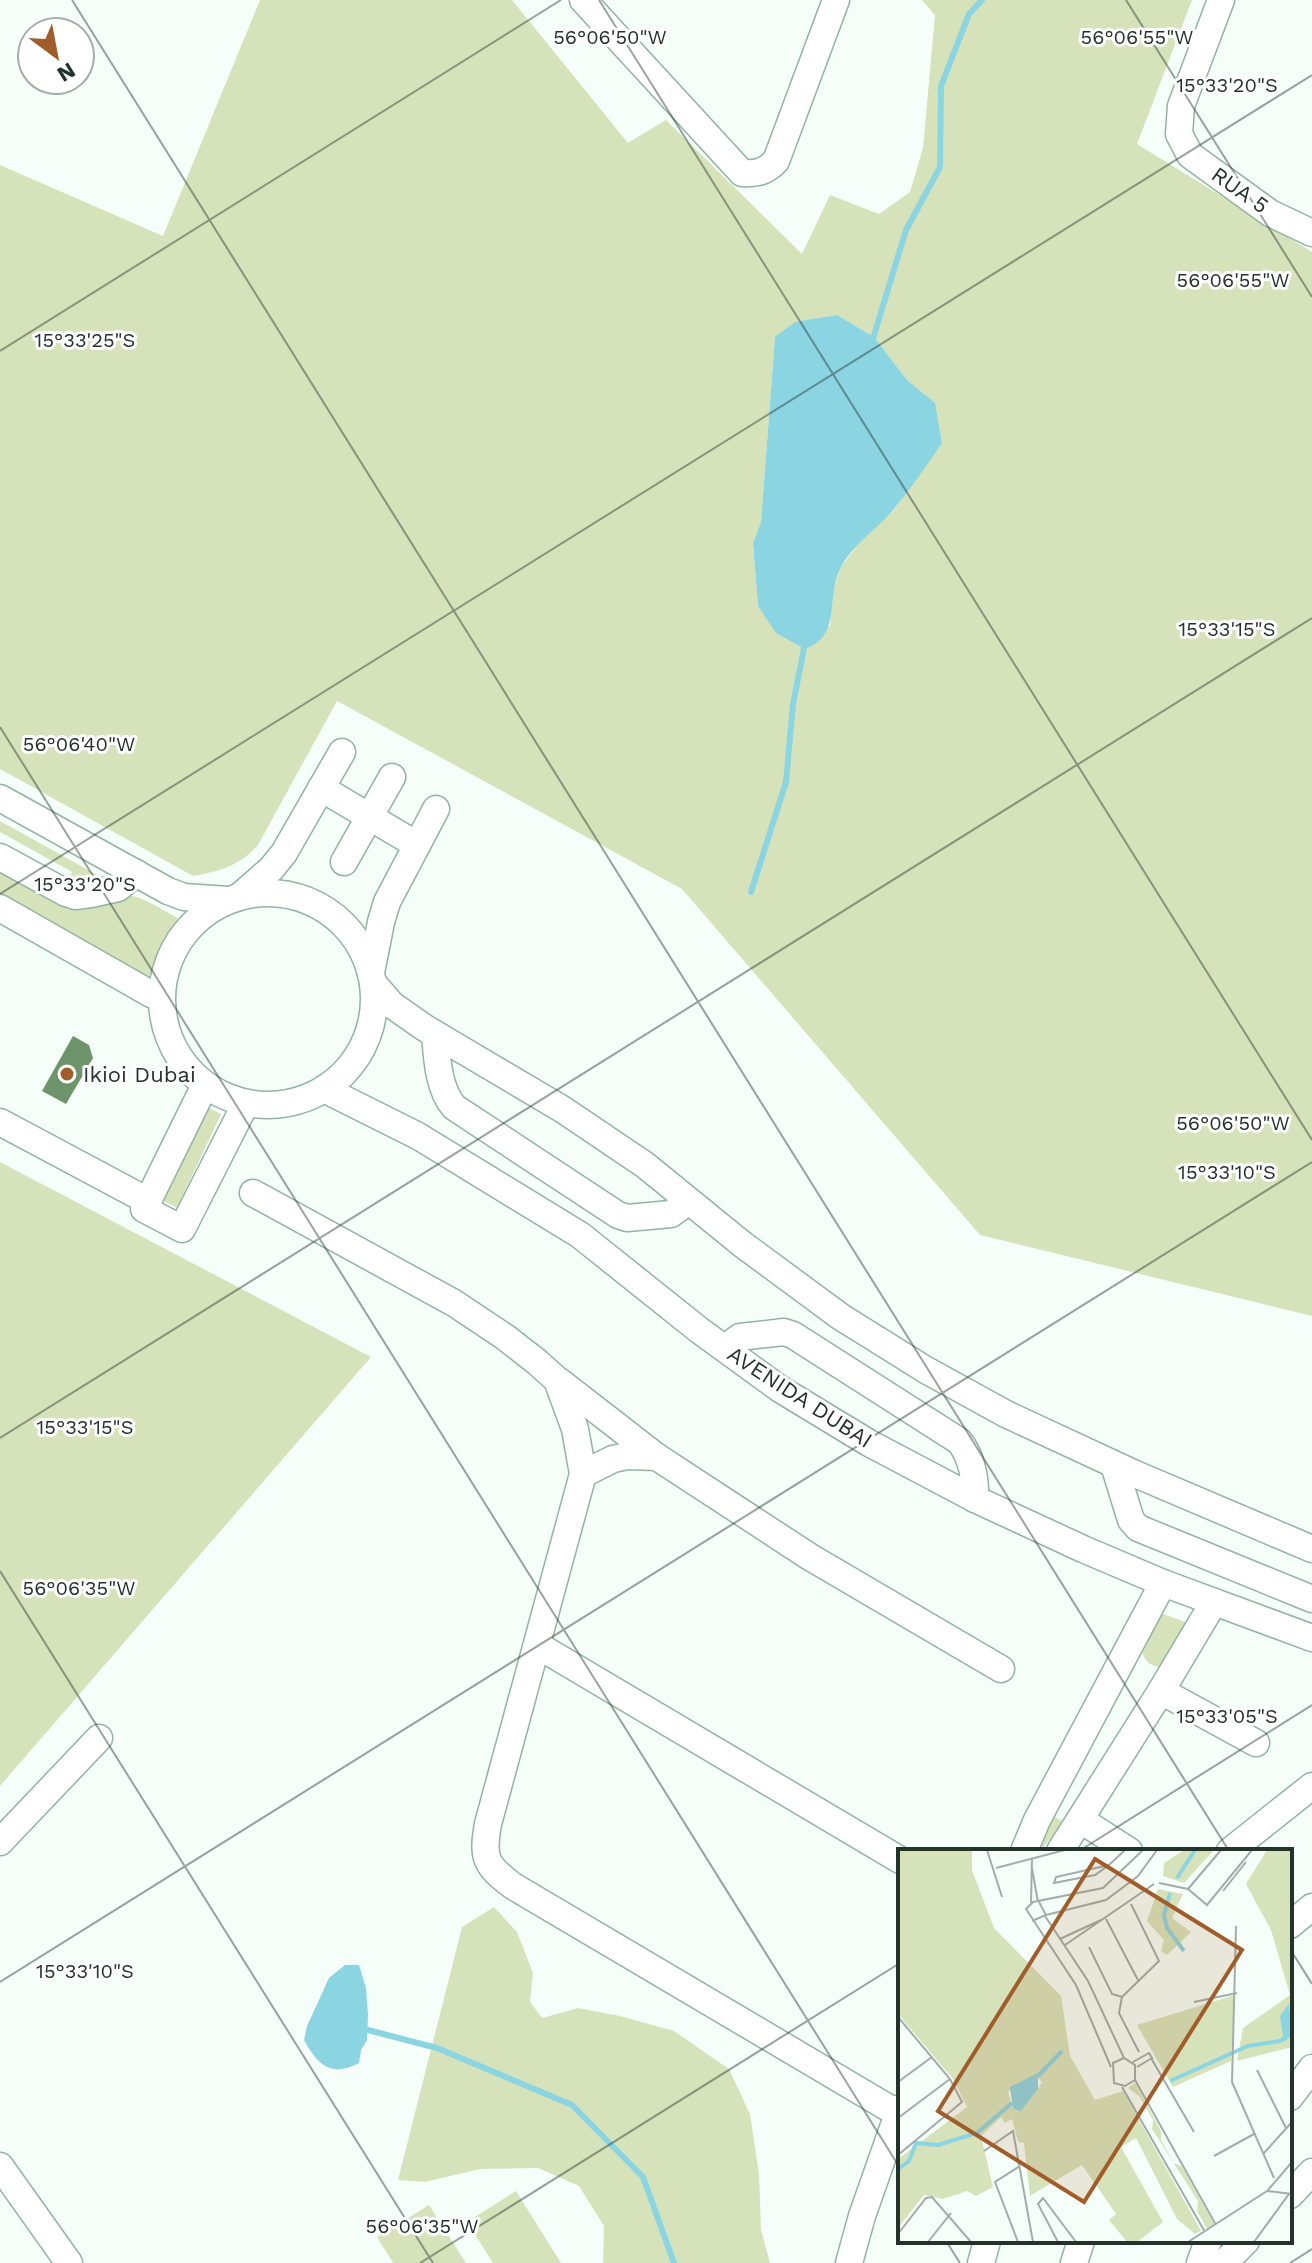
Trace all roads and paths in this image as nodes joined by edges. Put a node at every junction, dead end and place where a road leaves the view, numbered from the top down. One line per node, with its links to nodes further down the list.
1 (583, 0): 2 (street)
2 (836, 0)
3 (1221, 0): 4 (street, RUA 5)
4 (1312, 233)
5 (342, 752): 7 (street)
6 (392, 777): 10 (street)
7 (321, 788): 10 (street); 15 (street)
8 (0, 798): 14 (street)
9 (436, 809): 11 (street)
10 (369, 817): 11 (street); 13 (street)
11 (417, 845): 17 (street)
12 (0, 857): 14 (street)
13 (344, 862)
14 (136, 873): 15 (street)
15 (233, 899): 17 (street); 18 (street)
16 (0, 908): 18 (street)
17 (372, 978): 19 (street); 21 (street)
18 (161, 997): 20 (street)
19 (435, 1034): 26 (street); 26 (street)
20 (205, 1085): 22 (street); 25 (street)
21 (325, 1088): 22 (street); 27 (street, AVENIDA DUBAI)
22 (246, 1103): 25 (street)
23 (0, 1122): 25 (street)
24 (253, 1193): 28 (street)
25 (148, 1201)
26 (689, 1201): 30 (street)
27 (725, 1348): 32 (street, AVENIDA DUBAI); 32 (street)
28 (557, 1380): 29 (street); 31 (street)
29 (657, 1457): 31 (street); 39 (street)
30 (1114, 1465): 33 (street); 35 (street)
31 (583, 1474): 38 (street)
32 (975, 1499): 34 (street, AVENIDA DUBAI)
33 (1312, 1549)
34 (1163, 1583): 36 (street, AVENIDA DUBAI); 46 (street)
35 (1312, 1599)
36 (1214, 1602): 37 (street, AVENIDA DUBAI); 40 (street)
37 (1312, 1638)
38 (537, 1645): 50 (street); 55 (street)
39 (1001, 1669)
40 (1161, 1691): 42 (street); 44 (street)
41 (99, 1738): 45 (street)
42 (1256, 1743)
43 (1312, 1786): 49 (street)
44 (1081, 1820): 47 (street); 48 (street)
45 (0, 1842)
46 (1025, 1849)
47 (1061, 1849)
48 (1126, 1849)
49 (1233, 1849)
50 (898, 1859)
51 (1312, 1907): 52 (street)
52 (1292, 1923)
53 (1312, 2068): 54 (street)
54 (1292, 2094)
55 (898, 2109)
56 (898, 2113): 65 (street)
57 (0, 2166): 64 (street)
58 (1312, 2172): 59 (street)
59 (1292, 2193)
60 (986, 2243): 66 (street)
61 (1080, 2243): 67 (street)
62 (1207, 2243): 68 (street)
63 (1244, 2243): 69 (street)
64 (69, 2263)
65 (849, 2263)
66 (981, 2263)
67 (1074, 2263)
68 (1200, 2263)
69 (1224, 2263)

